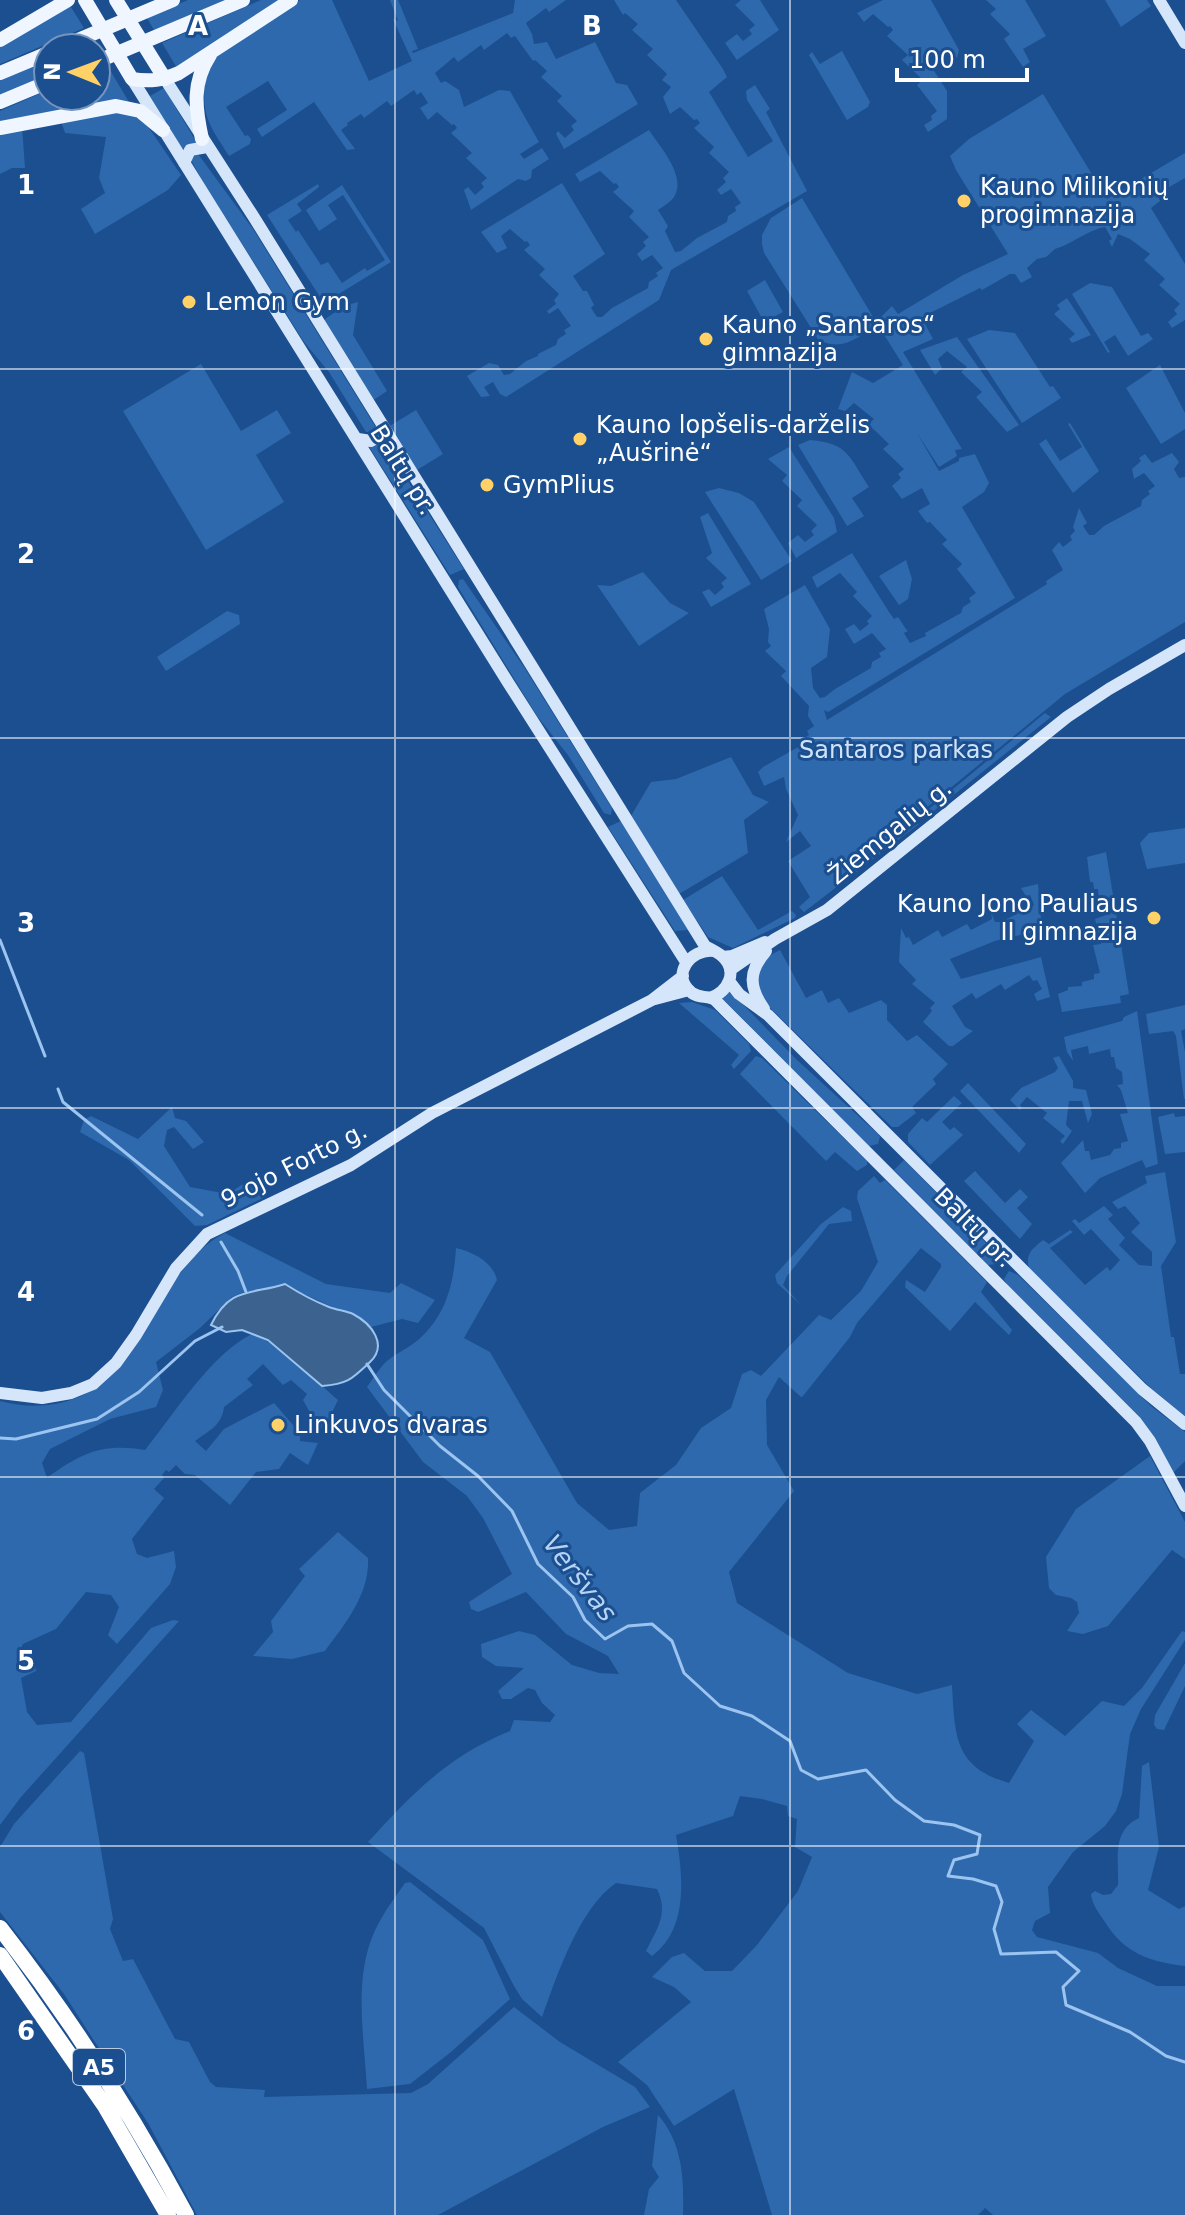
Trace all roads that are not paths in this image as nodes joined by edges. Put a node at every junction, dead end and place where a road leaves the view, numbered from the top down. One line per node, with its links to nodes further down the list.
1 (46, 0): 9 (main road)
2 (68, 0): 9 (main road)
3 (116, 0): 18 (main road, Baltų pr.)
4 (173, 0): 10 (main road)
5 (243, 0): 14 (main road)
6 (291, 0): 13 (main road)
7 (1159, 0): 12 (main road)
8 (86, 3): 17 (main road, Baltų pr.)
9 (25, 24): 11 (main road)
10 (97, 32)
11 (0, 40)
12 (1185, 43)
13 (213, 50): 18 (main road); 23 (main road)
14 (112, 55)
15 (32, 60): 16 (main road)
16 (0, 73)
17 (131, 78): 18 (main road); 22 (main road, Baltų pr.)
18 (165, 79): 23 (main road, Baltų pr.)
19 (32, 89): 20 (main road)
20 (0, 102)
21 (0, 128): 22 (main road)
22 (163, 130): 24 (main road, Baltų pr.)
23 (204, 143): 24 (main road); 25 (main road, Baltų pr.)
24 (184, 163): 26 (main road, Baltų pr.)
25 (382, 427): 26 (main road); 27 (main road, Baltų pr.)
26 (358, 439): 28 (main road, Baltų pr.)
27 (473, 573): 28 (main road); 30 (main road, Baltų pr.)
28 (450, 587): 31 (main road, Baltų pr.)
29 (1185, 645): 32 (main road, Žiemgalių g.)
30 (620, 810): 31 (main road); 33 (main road, Baltų pr.)
31 (595, 816): 34 (main road, Baltų pr.)
32 (775, 939): 33 (main road, Žiemgalių g.); 35 (main road, Žiemgalių g.); 39 (main road)
33 (718, 954): 34 (main road); 35 (main road, Baltų pr.)
34 (685, 969): 36 (main road, Baltų pr.); 38 (main road, 9-ojo Forto g.)
35 (730, 976): 37 (main road); 39 (main road, Baltų pr.)
36 (689, 990): 37 (main road, Baltų pr.); 38 (main road, 9-ojo Forto g.)
37 (710, 998): 41 (main road, Baltų pr.)
38 (652, 1000): 44 (main road, 9-ojo Forto g.)
39 (768, 1015): 40 (main road, Baltų pr.)
40 (894, 1141): 41 (main road); 42 (main road, Baltų pr.)
41 (876, 1161): 43 (main road, Baltų pr.)
42 (1012, 1258): 43 (main road); 45 (main road, Baltų pr.)
43 (993, 1278): 47 (main road, Baltų pr.)
44 (0, 1393)
45 (1185, 1424)
46 (1185, 1481): 47 (main road)
47 (1182, 1501)
48 (0, 1928): 51 (highway, A5)
49 (0, 1955): 50 (highway, A5)
50 (168, 2215)
51 (186, 2215)

